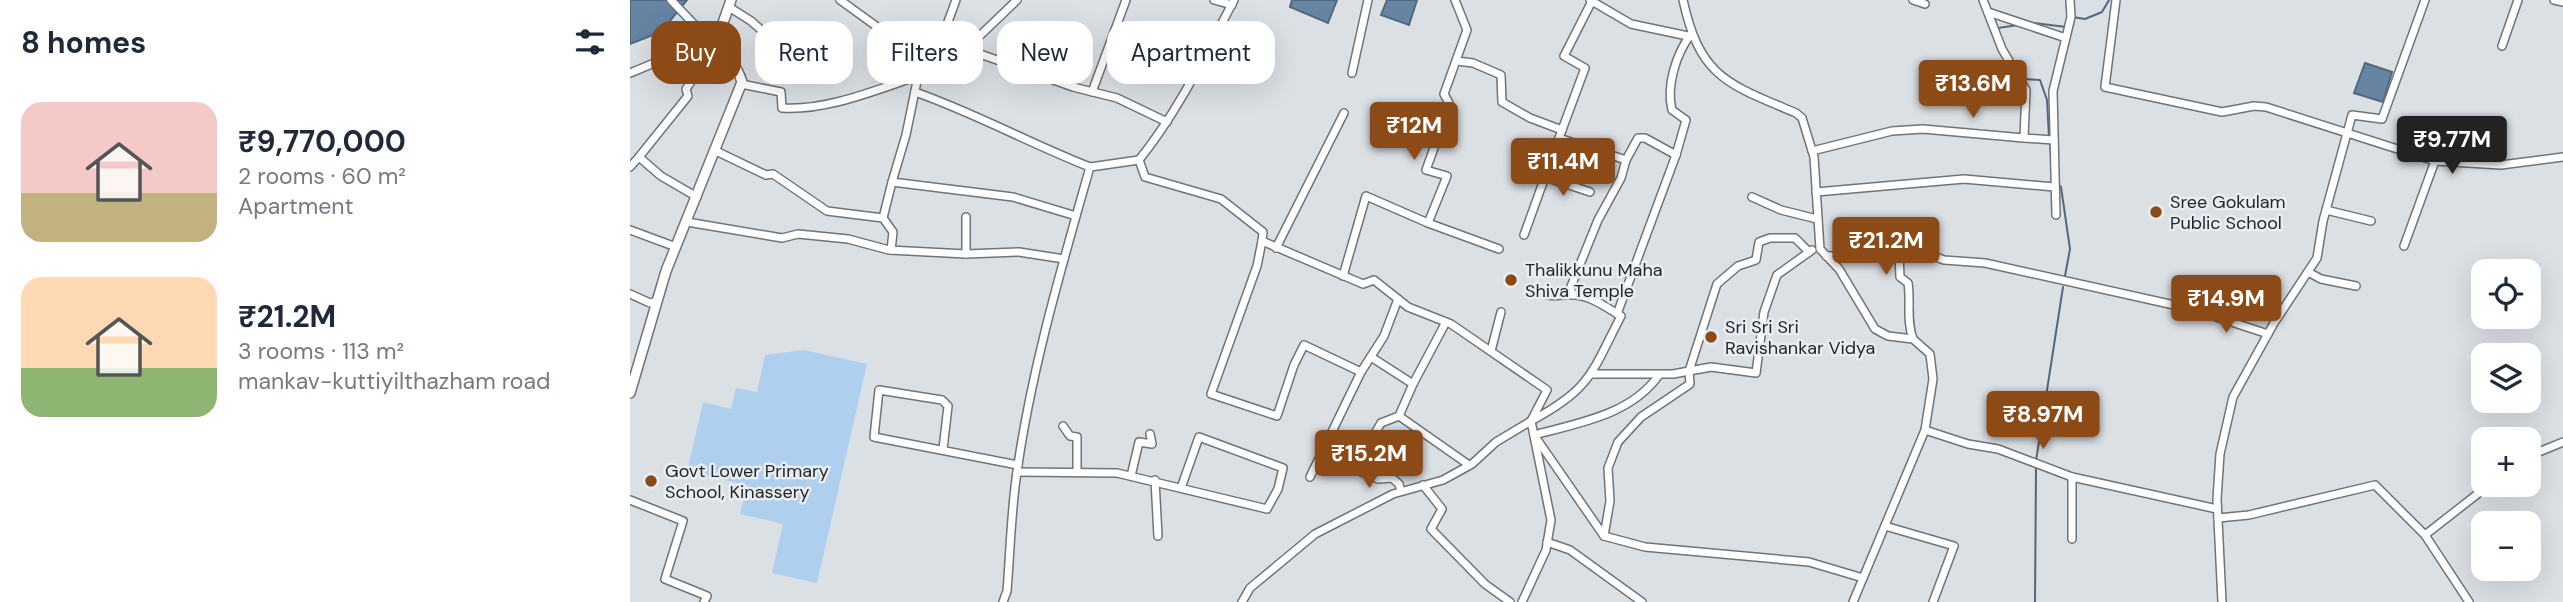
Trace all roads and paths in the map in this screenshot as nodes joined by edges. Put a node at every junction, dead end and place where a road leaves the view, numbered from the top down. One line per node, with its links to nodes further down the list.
1 (671, 0): 23 (street)
2 (840, 0): 25 (street)
3 (956, 0): 26 (street)
4 (1017, 0): 28 (street)
5 (1126, 0): 42 (street)
6 (1214, 0): 18 (street)
7 (1368, 0): 36 (street)
8 (1455, 0): 33 (street)
9 (1683, 0): 29 (street)
10 (1913, 0): 21 (street)
11 (1983, 0): 22 (street)
12 (2070, 0): 30 (street)
13 (2116, 0): 45 (street)
14 (2425, 0): 45 (street)
15 (2518, 0): 31 (street)
16 (2554, 0): 19 (street)
17 (1591, 1): 29 (street); 46 (street)
18 (1233, 2): 44 (street)
19 (2563, 2)
20 (730, 3): 24 (main road); 27 (street)
21 (1926, 4)
22 (1988, 12): 30 (street); 47 (street)
23 (688, 21)
24 (723, 21)
25 (869, 21)
26 (948, 21)
27 (755, 24)
28 (983, 33)
29 (1689, 35): 50 (street); 51 (street)
30 (2066, 38): 48 (street)
31 (2502, 46)
32 (983, 55): 42 (street)
33 (1457, 61): 46 (street); 74 (street)
34 (651, 65): 35 (street)
35 (630, 73)
36 (1352, 73)
37 (689, 84): 53 (street)
38 (741, 84): 39 (street); 49 (main road)
39 (892, 84)
40 (916, 84): 41 (street)
41 (915, 92): 58 (street); 60 (street)
42 (1092, 92): 44 (street)
43 (1344, 113): 81 (street)
44 (1167, 122): 54 (street)
45 (2347, 133): 56 (street); 66 (street)
46 (1561, 134): 55 (street); 59 (street)
47 (2024, 138): 48 (street); 50 (street)
48 (2054, 140): 61 (street)
49 (716, 151): 64 (main road); 70 (street)
50 (1812, 151): 63 (street)
51 (1676, 155): 55 (street); 98 (street)
52 (2563, 157): 56 (street)
53 (639, 158): 57 (street); 64 (street)
54 (1139, 160): 58 (street); 77 (street)
55 (1626, 160): 94 (street)
56 (2435, 161): 79 (street)
57 (630, 167)
58 (1090, 167): 68 (street)
59 (1545, 177): 62 (street); 76 (street)
60 (892, 183): 68 (street); 70 (street)
61 (2054, 187): 63 (street); 67 (street)
62 (1590, 192)
63 (1816, 192): 71 (street)
64 (697, 197): 73 (main road)
65 (1752, 197): 71 (street)
66 (2326, 210): 72 (street); 89 (street)
67 (2056, 215)
68 (1076, 216): 88 (street)
69 (966, 217): 85 (street)
70 (883, 218): 83 (street)
71 (1817, 219): 78 (street)
72 (2371, 221)
73 (687, 222): 80 (main road); 83 (street)
74 (1428, 223): 82 (street); 90 (street)
75 (630, 230): 80 (street)
76 (1524, 235)
77 (1262, 242): 81 (street); 105 (street)
78 (1818, 246): 84 (street); 87 (street)
79 (2404, 246)
80 (676, 247): 96 (main road)
81 (1276, 248): 90 (street)
82 (1499, 249)
83 (891, 250): 85 (street)
84 (1810, 252): 104 (street); 104 (street)
85 (966, 254): 88 (street)
86 (1899, 255): 87 (street); 100 (street); 101 (street)
87 (1825, 256): 101 (street)
88 (1064, 259): 120 (street)
89 (2308, 272): 91 (street); 100 (street)
90 (1343, 276): 95 (street)
91 (2356, 286)
92 (1534, 289): 94 (street)
93 (630, 294): 96 (street)
94 (1573, 295): 98 (street)
95 (1398, 299): 99 (street); 103 (street)
96 (657, 301): 109 (main road)
97 (1501, 312): 102 (street)
98 (1617, 314): 106 (street)
99 (1446, 322): 102 (street); 108 (street)
100 (2268, 334): 131 (street)
101 (1913, 339): 113 (street)
102 (1491, 351): 111 (street)
103 (1371, 357): 105 (street); 108 (street)
104 (1689, 371): 107 (street); 136 (street)
105 (1362, 372): 124 (street)
106 (1592, 374): 107 (street); 111 (street)
107 (1659, 375): 115 (street)
108 (1413, 384): 110 (street)
109 (630, 393)
110 (1399, 416): 119 (street); 128 (street)
111 (1531, 421): 115 (street); 119 (street)
112 (1063, 426): 121 (street)
113 (1925, 430): 123 (street); 133 (street)
114 (1150, 434): 122 (street)
115 (1534, 435): 136 (street); 138 (street)
116 (2563, 442): 118 (street)
117 (943, 449): 117 (street); 120 (street)
118 (2541, 451)
119 (1469, 465): 126 (street)
120 (1018, 468): 121 (street); 141 (street)
121 (1076, 472): 122 (street)
122 (1131, 476): 125 (street)
123 (2072, 477): 131 (street); 137 (street)
124 (1310, 478)
125 (1155, 480): 127 (street); 135 (street)
126 (1423, 485): 128 (street); 143 (street)
127 (1181, 488): 127 (street)
128 (1401, 491): 142 (street)
129 (2474, 497): 134 (street)
130 (630, 500): 140 (street)
131 (2217, 509): 132 (street)
132 (2218, 518): 134 (street); 148 (street)
133 (1885, 526): 139 (street); 147 (street)
134 (2425, 535): 149 (street)
135 (1158, 536)
136 (1604, 536): 139 (street)
137 (2072, 539)
138 (1547, 542): 144 (street); 145 (street)
139 (1863, 578): 146 (street)
140 (705, 602)
141 (1003, 602)
142 (1242, 602)
143 (1510, 602)
144 (1522, 602)
145 (1642, 602)
146 (1853, 602)
147 (1933, 602)
148 (2221, 602)
149 (2469, 602)

